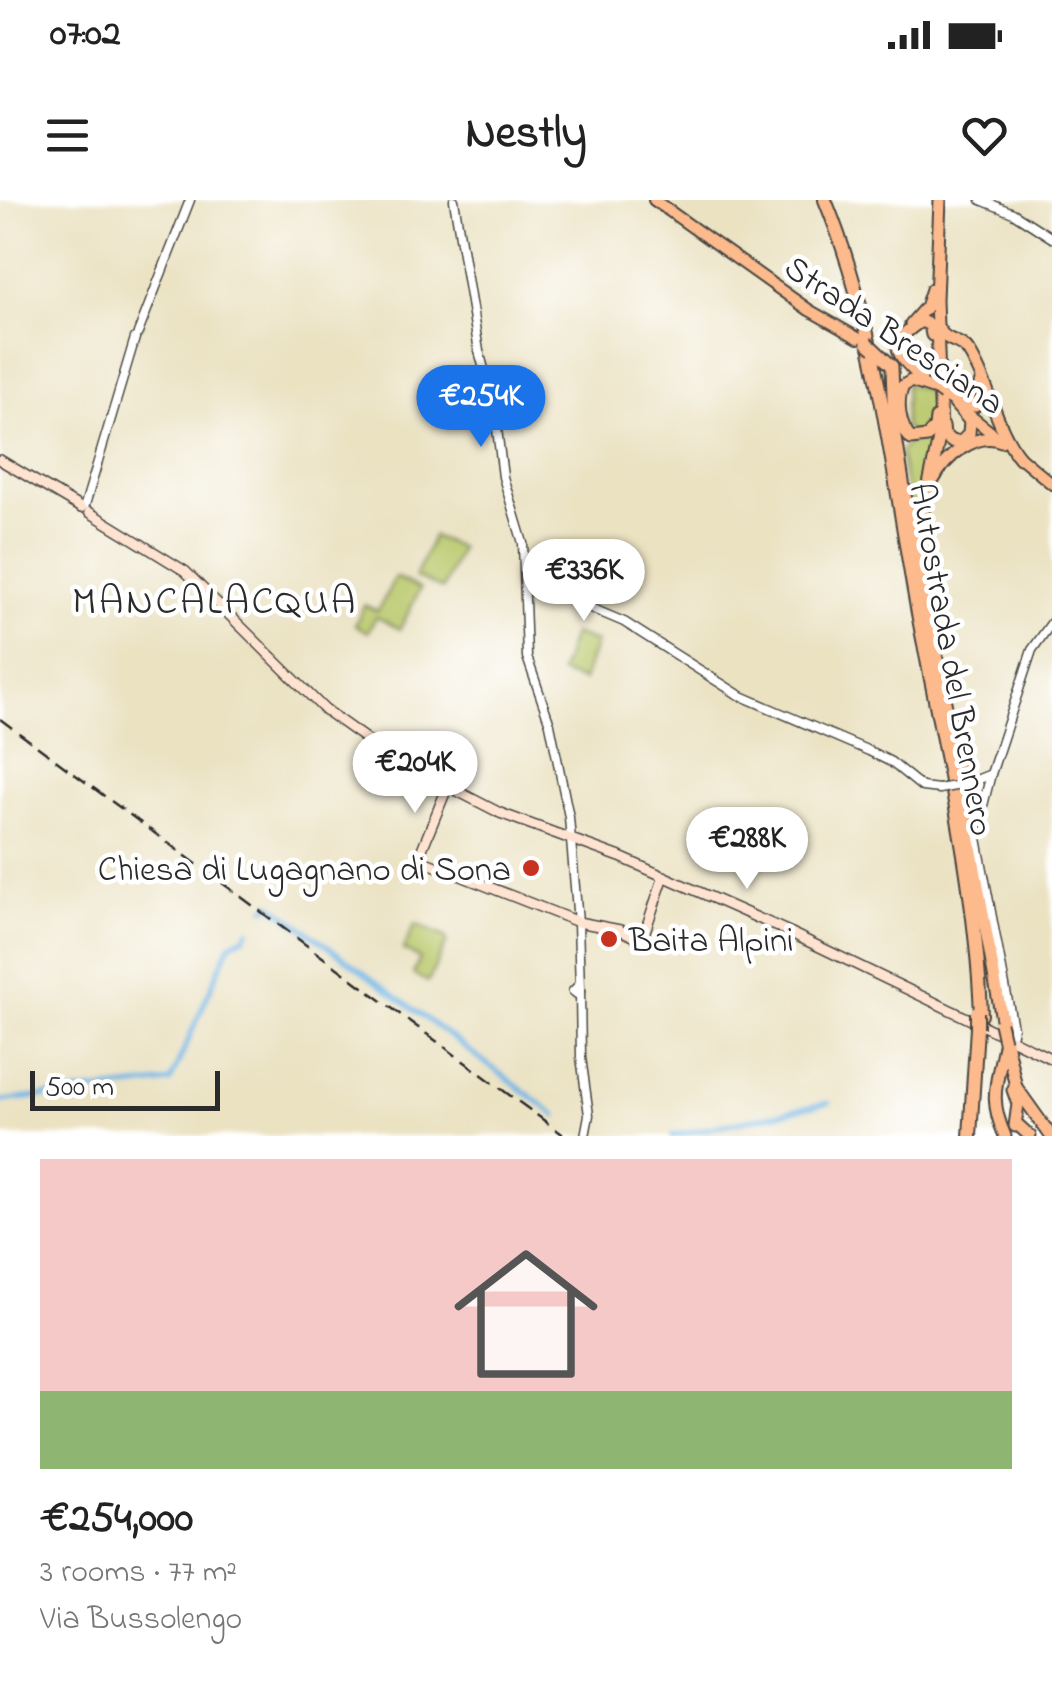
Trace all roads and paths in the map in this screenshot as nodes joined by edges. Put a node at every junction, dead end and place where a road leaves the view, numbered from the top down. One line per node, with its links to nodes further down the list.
1 (190, 200): 17 (street)
2 (454, 200): 19 (street)
3 (654, 200): 10 (main road, Strada Bresciana)
4 (823, 200): 30 (highway, Autostrada del Brennero)
5 (938, 200): 8 (highway); 9 (highway)
6 (981, 200): 7 (street)
7 (1052, 238)
8 (933, 285): 10 (highway); 11 (highway)
9 (936, 300): 11 (highway); 13 (highway)
10 (870, 345): 11 (main road, Strada Bresciana); 18 (highway)
11 (938, 391): 11 (highway); 11 (highway); 11 (highway); 12 (main road, Strada Bresciana); 16 (highway); 18 (highway)
12 (1002, 441): 13 (main road, Strada Bresciana); 16 (highway)
13 (1020, 458): 15 (main road, Strada Bresciana)
14 (0, 460): 17 (main road)
15 (1052, 484)
16 (924, 501): 26 (highway)
17 (85, 508): 22 (main road)
18 (915, 558): 26 (highway)
19 (526, 582): 21 (street, bridge); 23 (street)
20 (1052, 622): 21 (street)
21 (991, 774): 27 (street)
22 (447, 788): 23 (main road); 25 (main road)
23 (570, 839): 24 (main road); 25 (street)
24 (664, 876): 25 (main road); 27 (main road)
25 (578, 922): 33 (street)
26 (1002, 1024): 27 (highway, bridge)
27 (1007, 1041): 28 (main road); 29 (highway)
28 (1052, 1059)
29 (1006, 1066): 31 (highway); 32 (highway)
30 (978, 1080): 34 (highway, Autostrada del Brennero); 34 (highway, Autostrada del Brennero)
31 (1014, 1088): 32 (highway); 32 (highway); 35 (highway)
32 (1017, 1131): 35 (highway)
33 (585, 1136)
34 (971, 1136)
35 (1049, 1136)

